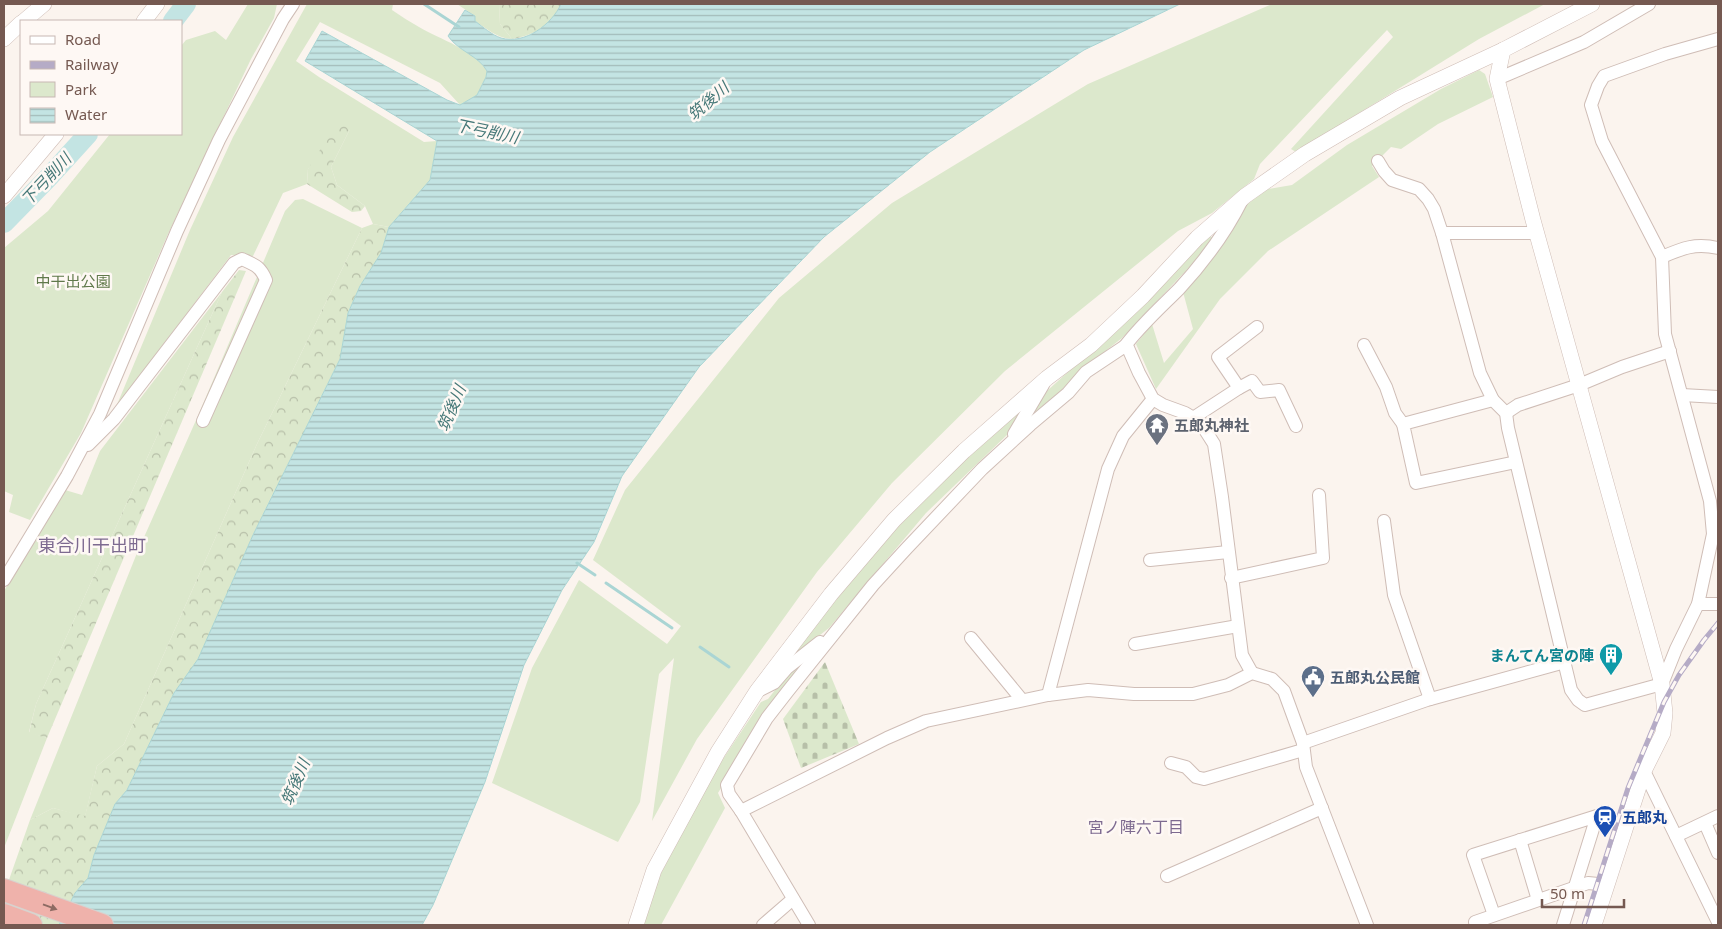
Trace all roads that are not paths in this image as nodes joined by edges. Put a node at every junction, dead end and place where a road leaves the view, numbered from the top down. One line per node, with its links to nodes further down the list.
1 (44, 4): 6 (street)
2 (157, 4): 7 (street)
3 (293, 4): 38 (street)
4 (1592, 4): 11 (street)
5 (1649, 4): 12 (street)
6 (24, 20)
7 (145, 20)
8 (20, 24): 9 (street)
9 (4, 39)
10 (1718, 39): 20 (street)
11 (1503, 50): 12 (street); 16 (street)
12 (1497, 79): 17 (street)
13 (55, 135): 15 (street)
14 (1378, 161): 18 (street)
15 (4, 196)
16 (1244, 196): 22 (street); 25 (street)
17 (1536, 232): 18 (street); 26 (street)
18 (1442, 233): 31 (street)
19 (1718, 248): 20 (street)
20 (1662, 257): 24 (street)
21 (1257, 327): 27 (street)
22 (1125, 346): 30 (street); 37 (street)
23 (1364, 346): 35 (street)
24 (1670, 351): 26 (street); 28 (street)
25 (1047, 378): 37 (street); 55 (street)
26 (1579, 385): 32 (street); 54 (street)
27 (1239, 388): 33 (street); 36 (street)
28 (1682, 395): 29 (street); 46 (street)
29 (1718, 397)
30 (1154, 399): 33 (street); 56 (street)
31 (1493, 400): 32 (street); 35 (street)
32 (1506, 413): 39 (street)
33 (1193, 418): 42 (street)
34 (203, 421): 38 (street)
35 (1404, 424): 39 (street)
36 (1296, 426)
37 (1006, 448): 49 (street)
38 (78, 456): 45 (street)
39 (1516, 462): 52 (street)
40 (1318, 495): 44 (street)
41 (1384, 521): 57 (street)
42 (1228, 552): 43 (street); 44 (street)
43 (1150, 560)
44 (1231, 578): 48 (street)
45 (4, 580)
46 (1698, 604): 47 (street); 54 (street)
47 (1718, 604)
48 (1238, 626): 51 (street); 53 (street)
49 (836, 630): 55 (street); 63 (street)
50 (971, 638): 58 (street)
51 (1135, 644)
52 (1564, 662): 54 (street); 57 (street)
53 (1252, 673): 56 (street); 59 (street)
54 (1662, 684): 61 (street)
55 (757, 691): 80 (street)
56 (1048, 695): 58 (street)
57 (1430, 699): 59 (street)
58 (1022, 700): 63 (street)
59 (1302, 747): 60 (street); 62 (street)
60 (1171, 763)
61 (1644, 772): 66 (street); 71 (street)
62 (1322, 808): 69 (street); 83 (street)
63 (741, 811): 73 (street)
64 (1718, 816): 65 (street)
65 (1705, 823): 66 (street); 68 (street)
66 (1676, 836): 77 (street)
67 (1520, 840): 70 (street); 74 (street); 76 (street)
68 (1718, 853)
69 (1167, 876)
70 (1575, 888): 71 (street); 74 (street); 85 (street)
71 (1606, 888): 86 (street)
72 (4, 890): 79 (highway, one-way to 79)
73 (793, 899): 81 (street); 82 (street)
74 (1538, 900): 76 (street)
75 (4, 915): 78 (highway)
76 (1494, 916): 84 (street)
77 (1718, 922)
78 (32, 925)
79 (102, 925)
80 (636, 925)
81 (763, 925)
82 (809, 925)
83 (1367, 925)
84 (1476, 925)
85 (1563, 925)
86 (1594, 925)

